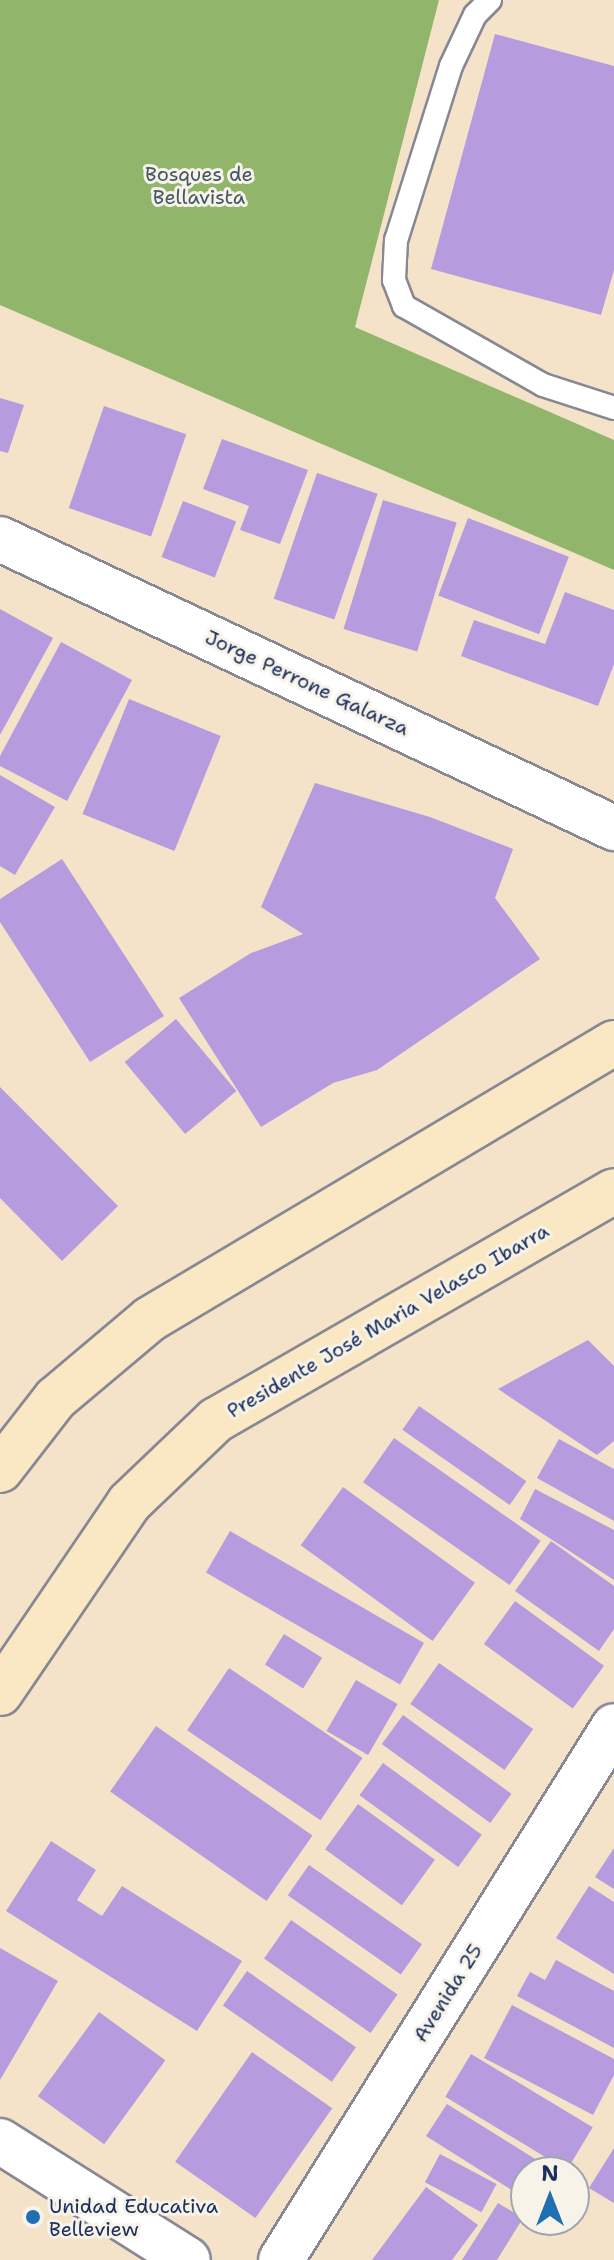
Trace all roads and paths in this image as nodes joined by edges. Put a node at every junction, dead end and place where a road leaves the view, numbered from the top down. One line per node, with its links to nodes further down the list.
1 (490, 0): 2 (lane)
2 (614, 408)
3 (0, 539): 4 (street, Jorge Perrone Galarza)
4 (614, 828)
5 (614, 1043): 7 (main road)
6 (614, 1191): 8 (main road, Presidente José Maria Velasco Ibarra)
7 (0, 1470)
8 (0, 1693)
9 (614, 1726): 12 (street, Avenida 25)
10 (0, 2141): 11 (street)
11 (188, 2260)
12 (281, 2260)

